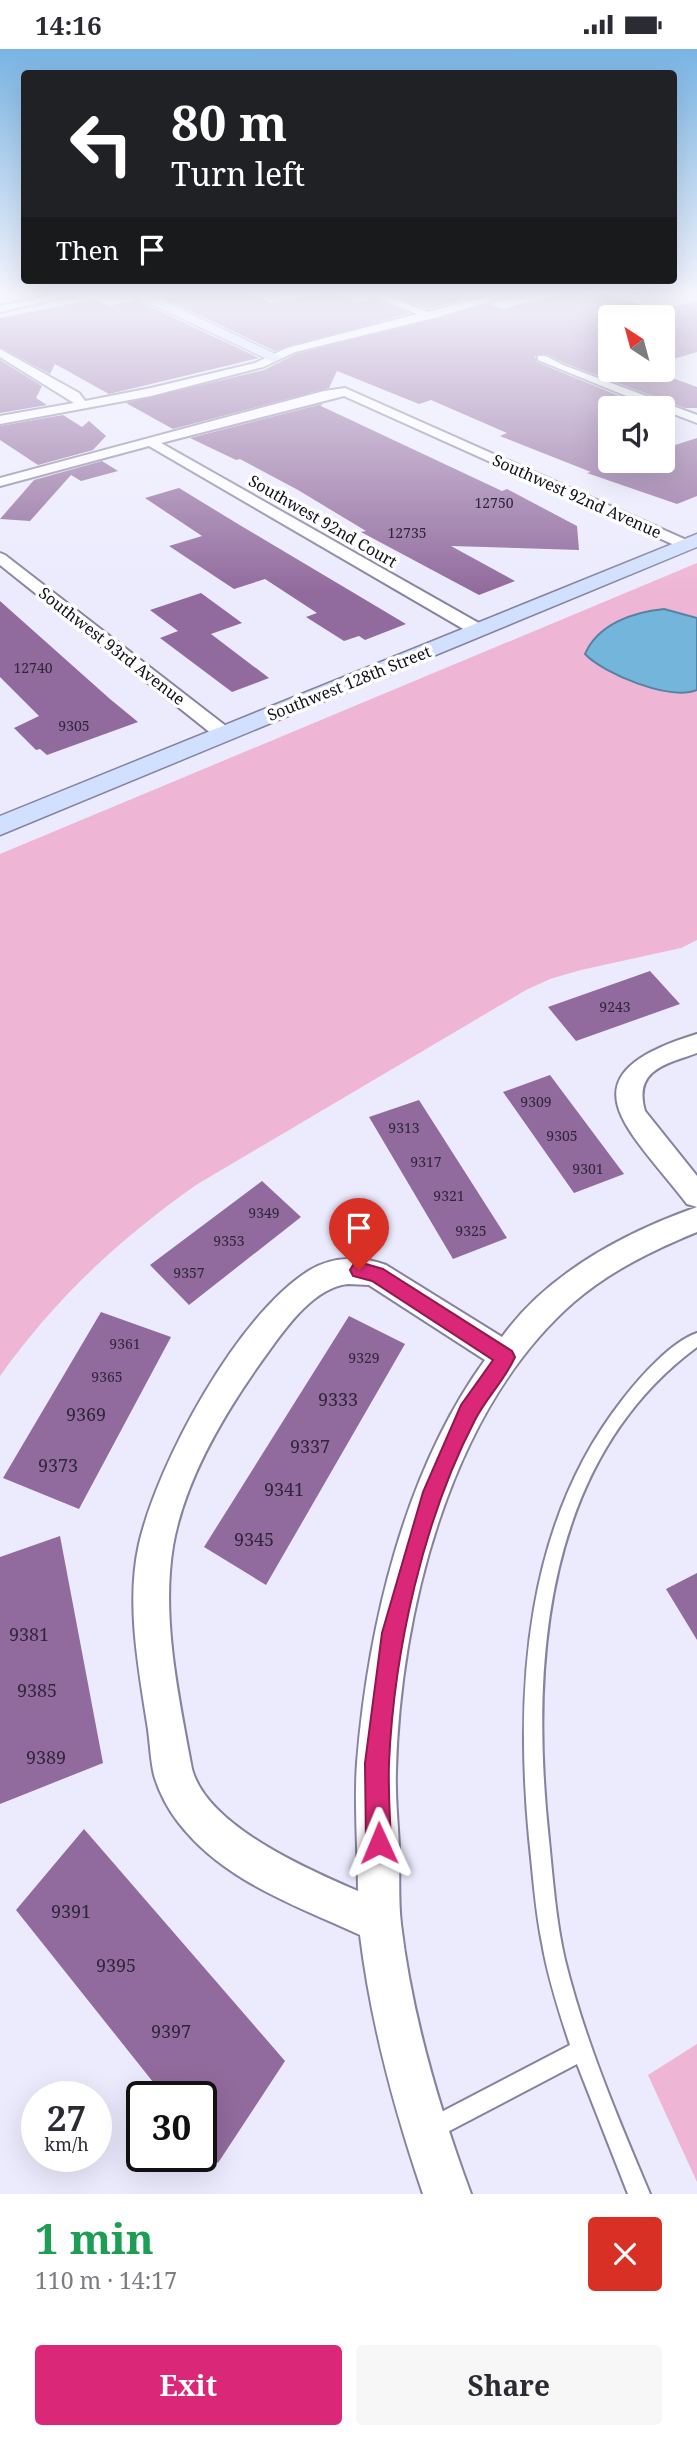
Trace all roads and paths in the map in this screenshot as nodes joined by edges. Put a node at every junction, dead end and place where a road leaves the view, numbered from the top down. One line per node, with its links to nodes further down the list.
1 (67, 391): 4 (street)
2 (149, 391): 4 (street)
3 (623, 391): 5 (street)
4 (82, 405): 6 (street)
5 (697, 419)
6 (0, 420)
7 (151, 442): 8 (street); 9 (street, Southwest 92nd Avenue); 11 (street, Southwest 92nd Court)
8 (0, 482)
9 (693, 544): 11 (street, Southwest 128th Street)
10 (0, 558): 12 (street, Southwest 93rd Avenue)
11 (478, 631): 12 (street, Southwest 128th Street)
12 (224, 734): 13 (street, Southwest 128th Street)
13 (0, 826)
14 (697, 1043): 15 (street)
15 (697, 1196)
16 (697, 1219): 18 (street)
17 (697, 1339): 20 (lane)
18 (506, 1357): 19 (street); 19 (street)
19 (380, 1922): 21 (street)
20 (581, 2051): 21 (lane); 23 (lane)
21 (424, 2133): 22 (street)
22 (447, 2194)
23 (639, 2194)

